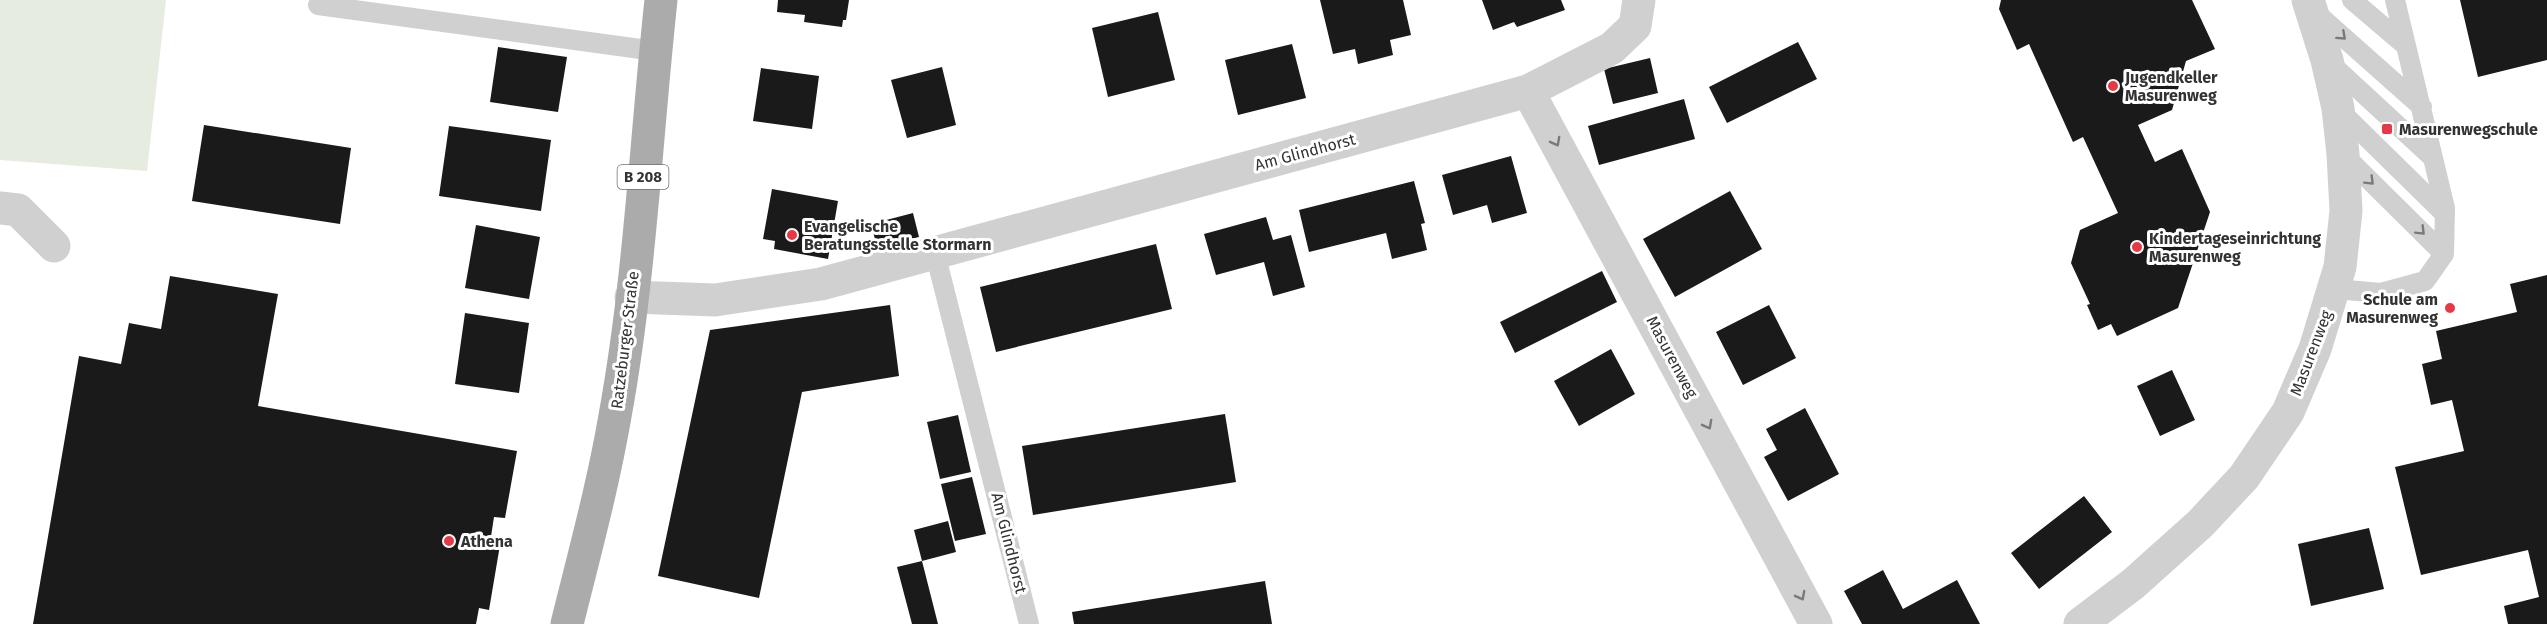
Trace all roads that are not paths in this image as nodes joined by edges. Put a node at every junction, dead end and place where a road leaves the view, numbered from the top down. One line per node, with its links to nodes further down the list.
1 (661, 0): 8 (main road, Ratzeburger Straße / B 208)
2 (1640, 0): 10 (street, Am Glindhorst)
3 (2352, 0): 7 (lane)
4 (2395, 0): 7 (lane)
5 (2309, 4): 9 (street, Masurenweg); 11 (lane, one-way to 11)
6 (318, 5): 8 (lane)
7 (2406, 46): 11 (lane)
8 (655, 51): 21 (main road, Ratzeburger Straße / B 208)
9 (2327, 60): 12 (street, Masurenweg); 14 (lane)
10 (1528, 91): 18 (street, Am Glindhorst); 24 (street, Masurenweg, one-way to 24)
11 (2422, 107): 14 (lane)
12 (2338, 108): 13 (street, Masurenweg); 16 (lane)
13 (2343, 154): 19 (lane, one-way to 19); 20 (street, Masurenweg)
14 (2433, 158): 16 (lane)
15 (0, 208): 17 (street)
16 (2445, 214): 19 (lane)
17 (54, 246)
18 (935, 253): 21 (street, Am Glindhorst); 23 (lane, Am Glindhorst)
19 (2444, 254): 20 (lane)
20 (2335, 289): 25 (street, Masurenweg)
21 (632, 297): 22 (main road, Ratzeburger Straße / B 208)
22 (567, 624)
23 (1029, 624)
24 (1816, 624)
25 (2080, 624)

